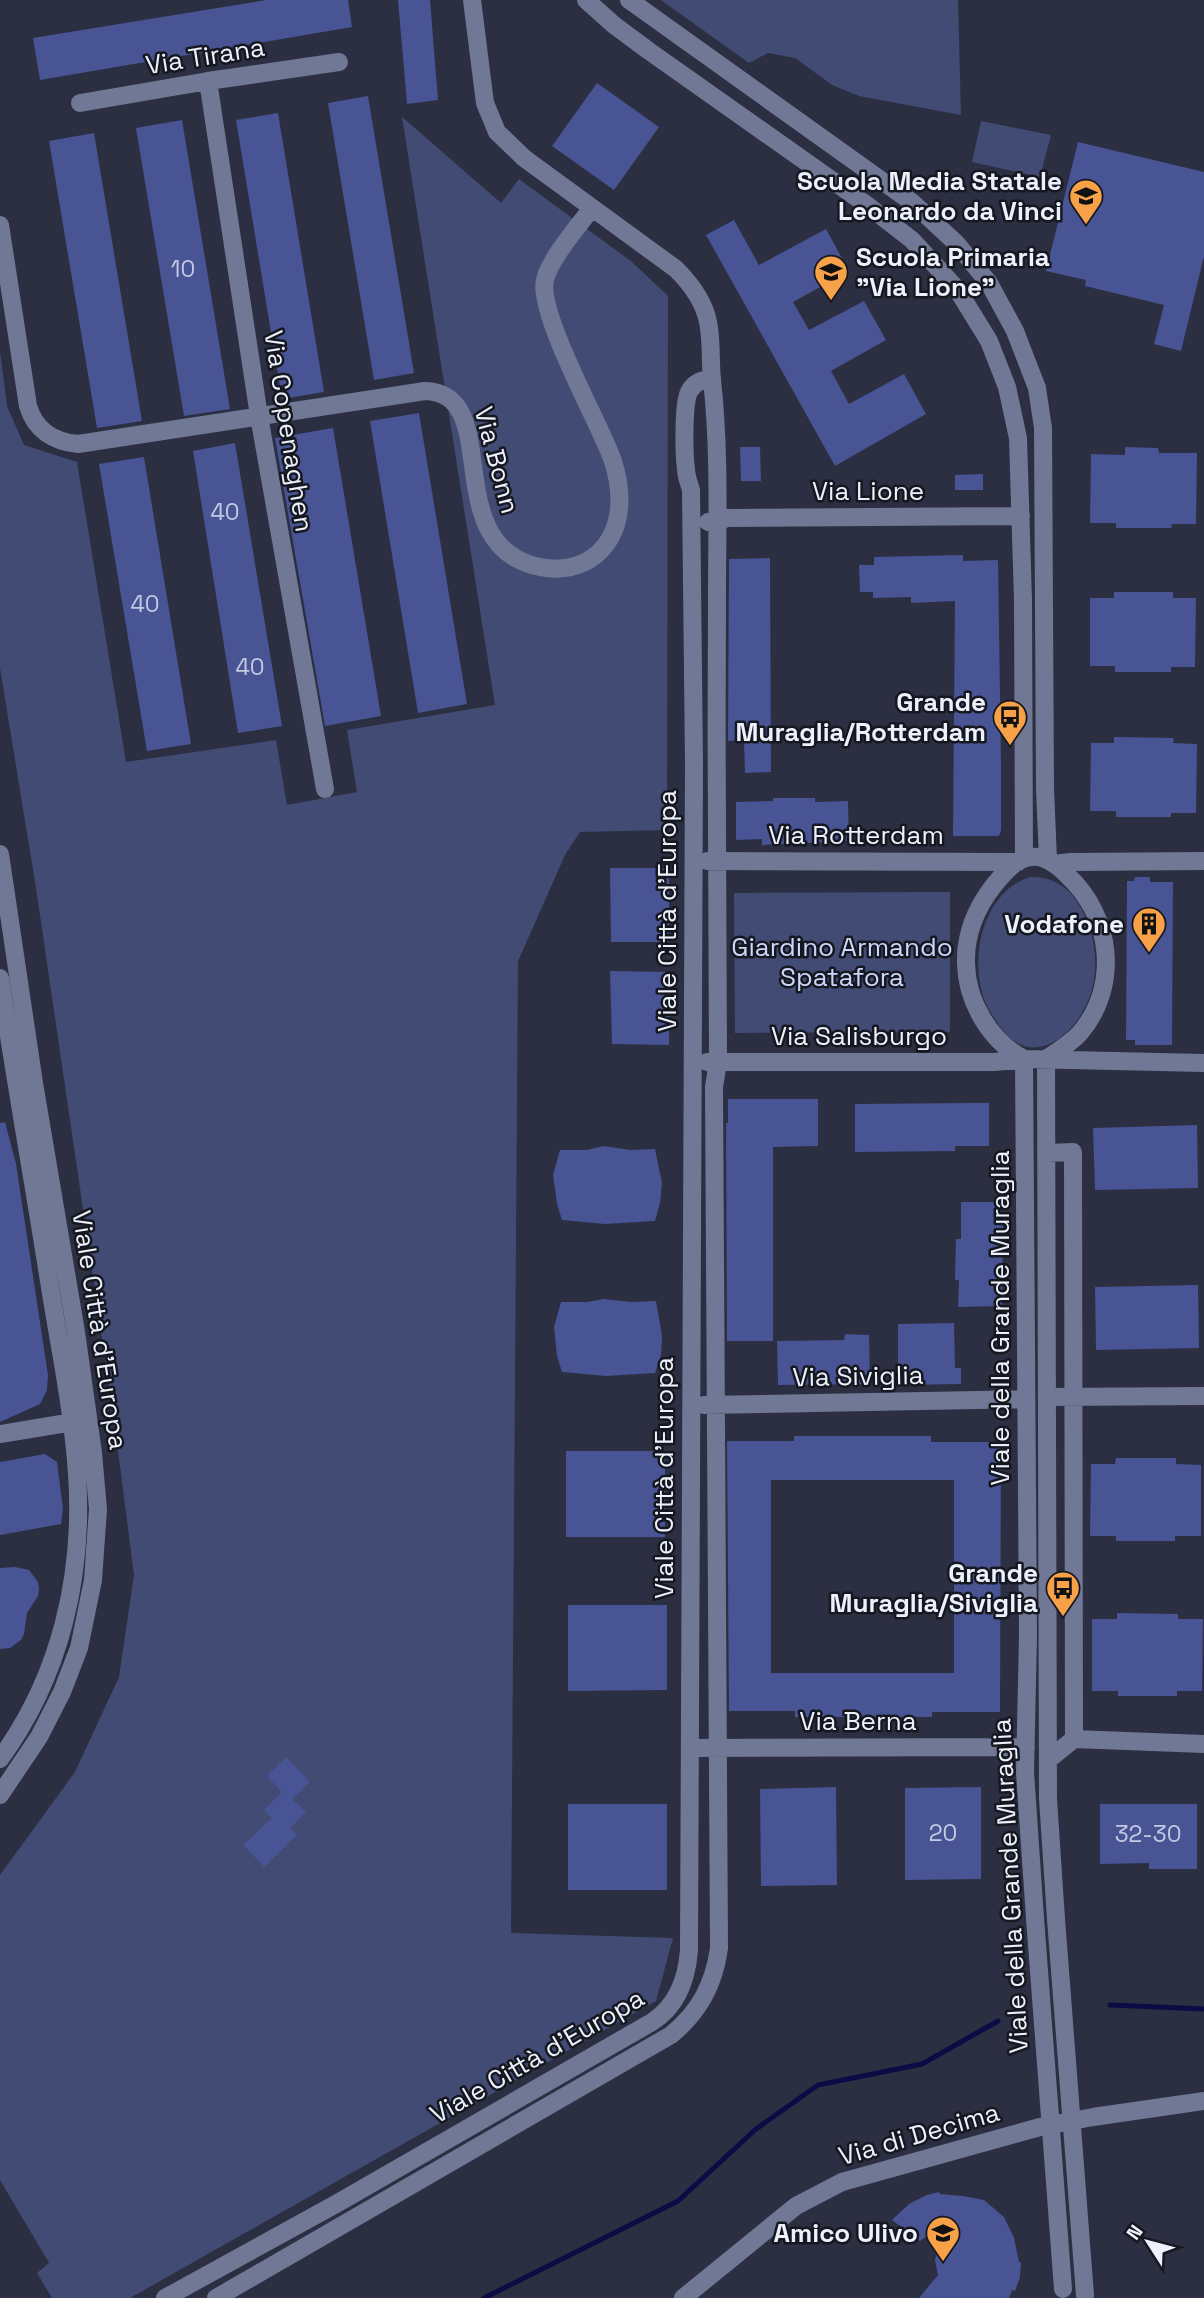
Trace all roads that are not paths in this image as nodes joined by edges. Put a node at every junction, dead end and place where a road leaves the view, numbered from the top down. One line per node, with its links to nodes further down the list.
1 (472, 0): 7 (street, Viale Città d'Europa)
2 (586, 0): 11 (street)
3 (629, 0): 19 (street)
4 (339, 62): 5 (street, Via Tirana)
5 (208, 81): 6 (street, Via Tirana); 10 (street, Via Copenaghen)
6 (80, 103)
7 (592, 208): 9 (street, Viale Città d'Europa); 10 (street, Via Bonn)
8 (0, 225): 10 (street, Via Bonn)
9 (712, 378): 12 (street, Viale Città d'Europa); 13 (street, Viale Città d'Europa)
10 (259, 416): 14 (street, Via Copenaghen)
11 (1021, 516): 13 (street, Via Lione); 18 (street)
12 (691, 518): 13 (street); 16 (street, Viale Città d'Europa)
13 (717, 524): 17 (street, Viale Città d'Europa)
14 (325, 789)
15 (0, 853): 21 (street, Viale Città d'Europa)
16 (693, 860): 17 (street, Via Rotterdam); 26 (street, Viale Città d'Europa)
17 (716, 860): 18 (street, Via Rotterdam); 25 (street, Viale Città d'Europa)
18 (1021, 860): 19 (street); 23 (street)
19 (1051, 862): 20 (street); 24 (street)
20 (1204, 862)
21 (2, 881): 28 (street, Viale Città d'Europa)
22 (0, 978): 28 (street, Viale Città d'Europa)
23 (1024, 1059): 24 (street); 25 (street, Via Salisburgo); 33 (street, Viale della Grande Muraglia)
24 (1046, 1059): 27 (street); 29 (street, Viale della Grande Muraglia)
25 (718, 1062): 26 (street, Via Salisburgo); 35 (street, Viale Città d'Europa)
26 (693, 1063): 34 (street, Viale Città d'Europa)
27 (1204, 1063)
28 (17, 1086): 36 (street, Viale Città d'Europa)
29 (1046, 1153): 31 (street, Viale della Grande Muraglia); 32 (street)
30 (1204, 1396): 32 (street)
31 (1047, 1397): 32 (street); 44 (street, Viale della Grande Muraglia)
32 (1075, 1397): 38 (street)
33 (1026, 1399): 35 (street, Via Siviglia); 41 (street, Viale della Grande Muraglia)
34 (691, 1405): 35 (street, Via Siviglia); 42 (street, Viale Città d'Europa)
35 (714, 1405): 40 (street, Viale Città d'Europa)
36 (79, 1421): 37 (street); 43 (street, Viale Città d'Europa); 45 (street, Viale Città d'Europa)
37 (0, 1434)
38 (1074, 1739): 39 (street); 44 (street)
39 (1204, 1744)
40 (718, 1747): 41 (street, Via Berna); 42 (street, Via Berna); 50 (street, Viale Città d'Europa)
41 (1026, 1747): 47 (street, Viale della Grande Muraglia, bridge)
42 (691, 1748): 49 (street, Viale Città d'Europa)
43 (0, 1759)
44 (1048, 1760): 48 (street, Viale della Grande Muraglia, bridge)
45 (0, 1795)
46 (1204, 2101): 51 (street, Via di Decima)
47 (1063, 2294)
48 (1085, 2296)
49 (165, 2298)
50 (216, 2298)
51 (683, 2298)

